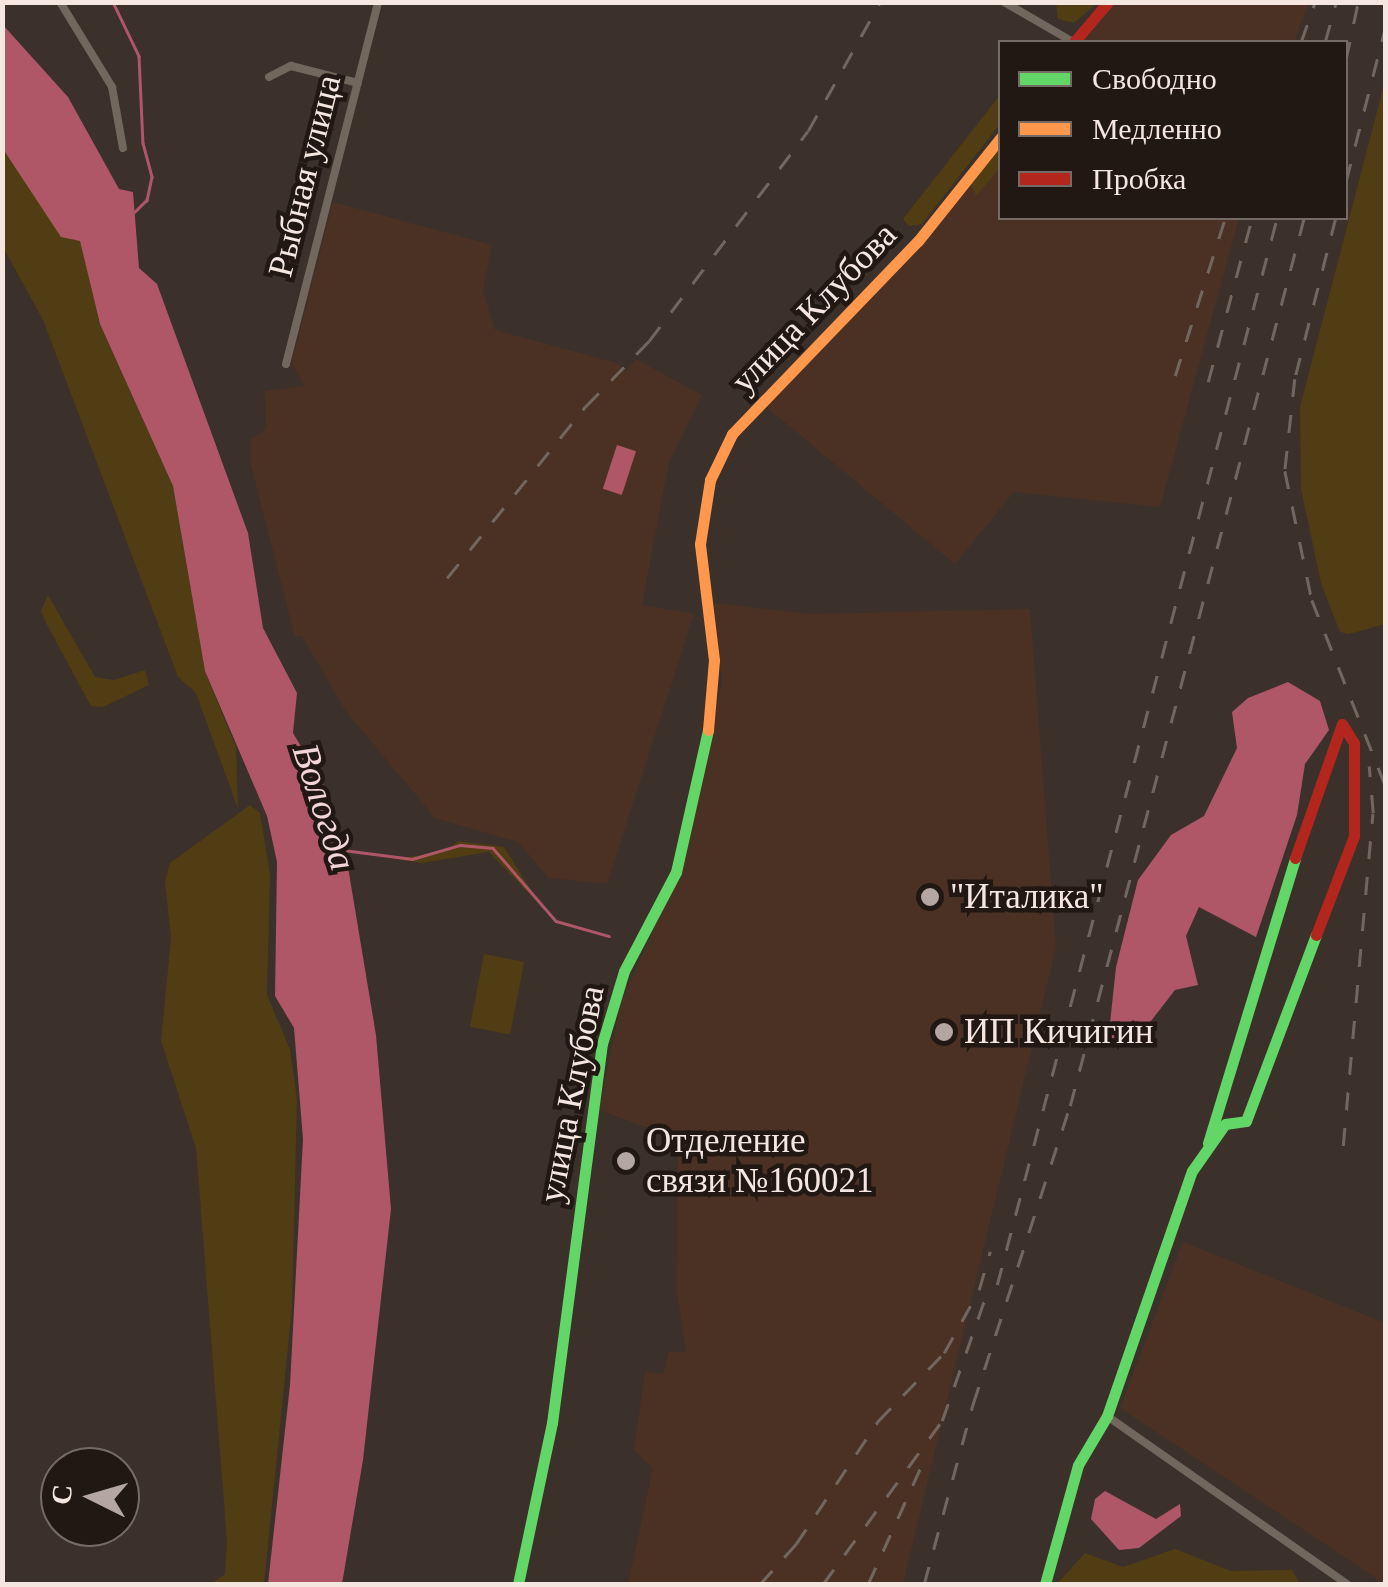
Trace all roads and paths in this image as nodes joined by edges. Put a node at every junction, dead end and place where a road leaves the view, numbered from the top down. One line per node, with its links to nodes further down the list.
1 (60, 2): 10 (street)
2 (378, 2): 8 (street, Рыбная улица)
3 (1004, 2): 5 (street)
4 (1108, 2): 6 (main road)
5 (1070, 40)
6 (1076, 40)
7 (269, 77): 8 (street)
8 (358, 83): 11 (street, Рыбная улица)
9 (998, 141): 14 (main road, улица Клубова)
10 (123, 148)
11 (286, 364)
12 (1208, 1143): 12 (main road); 13 (main road)
13 (1107, 1416): 15 (main road); 16 (street)
14 (518, 1584)
15 (1045, 1584)
16 (1347, 1584)

